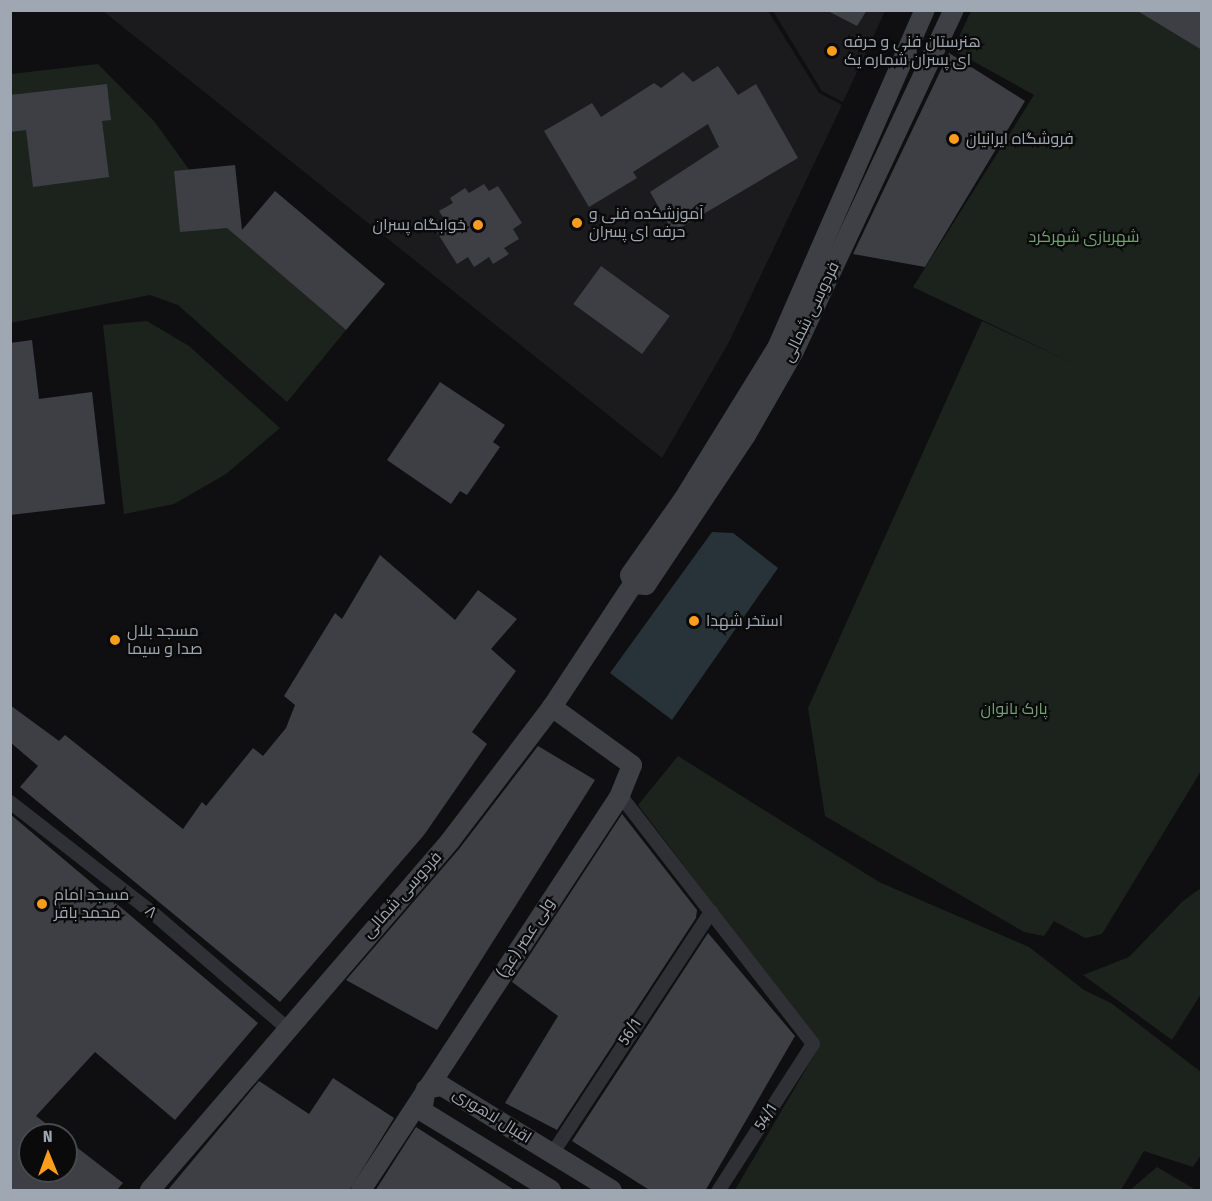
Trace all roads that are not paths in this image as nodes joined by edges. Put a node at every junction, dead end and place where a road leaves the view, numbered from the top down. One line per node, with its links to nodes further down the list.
1 (925, 10): 3 (main road, فردوسی شمالی)
2 (954, 10): 3 (main road, فردوسی شمالی)
3 (633, 584): 4 (main road, فردوسی شمالی)
4 (552, 707): 5 (main road, ولی عصر (عج)); 8 (main road, فردوسی شمالی)
5 (620, 795): 7 (street); 9 (main road, ولی عصر (عج))
6 (10, 801): 8 (street, ۸)
7 (711, 912): 10 (street, 56/1); 15 (street, 54/1)
8 (287, 1028): 12 (main road, فردوسی شمالی)
9 (426, 1089): 10 (main road, اقبال لاهوری); 11 (main road, اقبال لاهوری); 13 (main road, ولی عصر (عج))
10 (552, 1154): 14 (main road, اقبال لاهوری)
11 (540, 1188)
12 (150, 1191)
13 (361, 1191)
14 (612, 1191)
15 (719, 1191)

